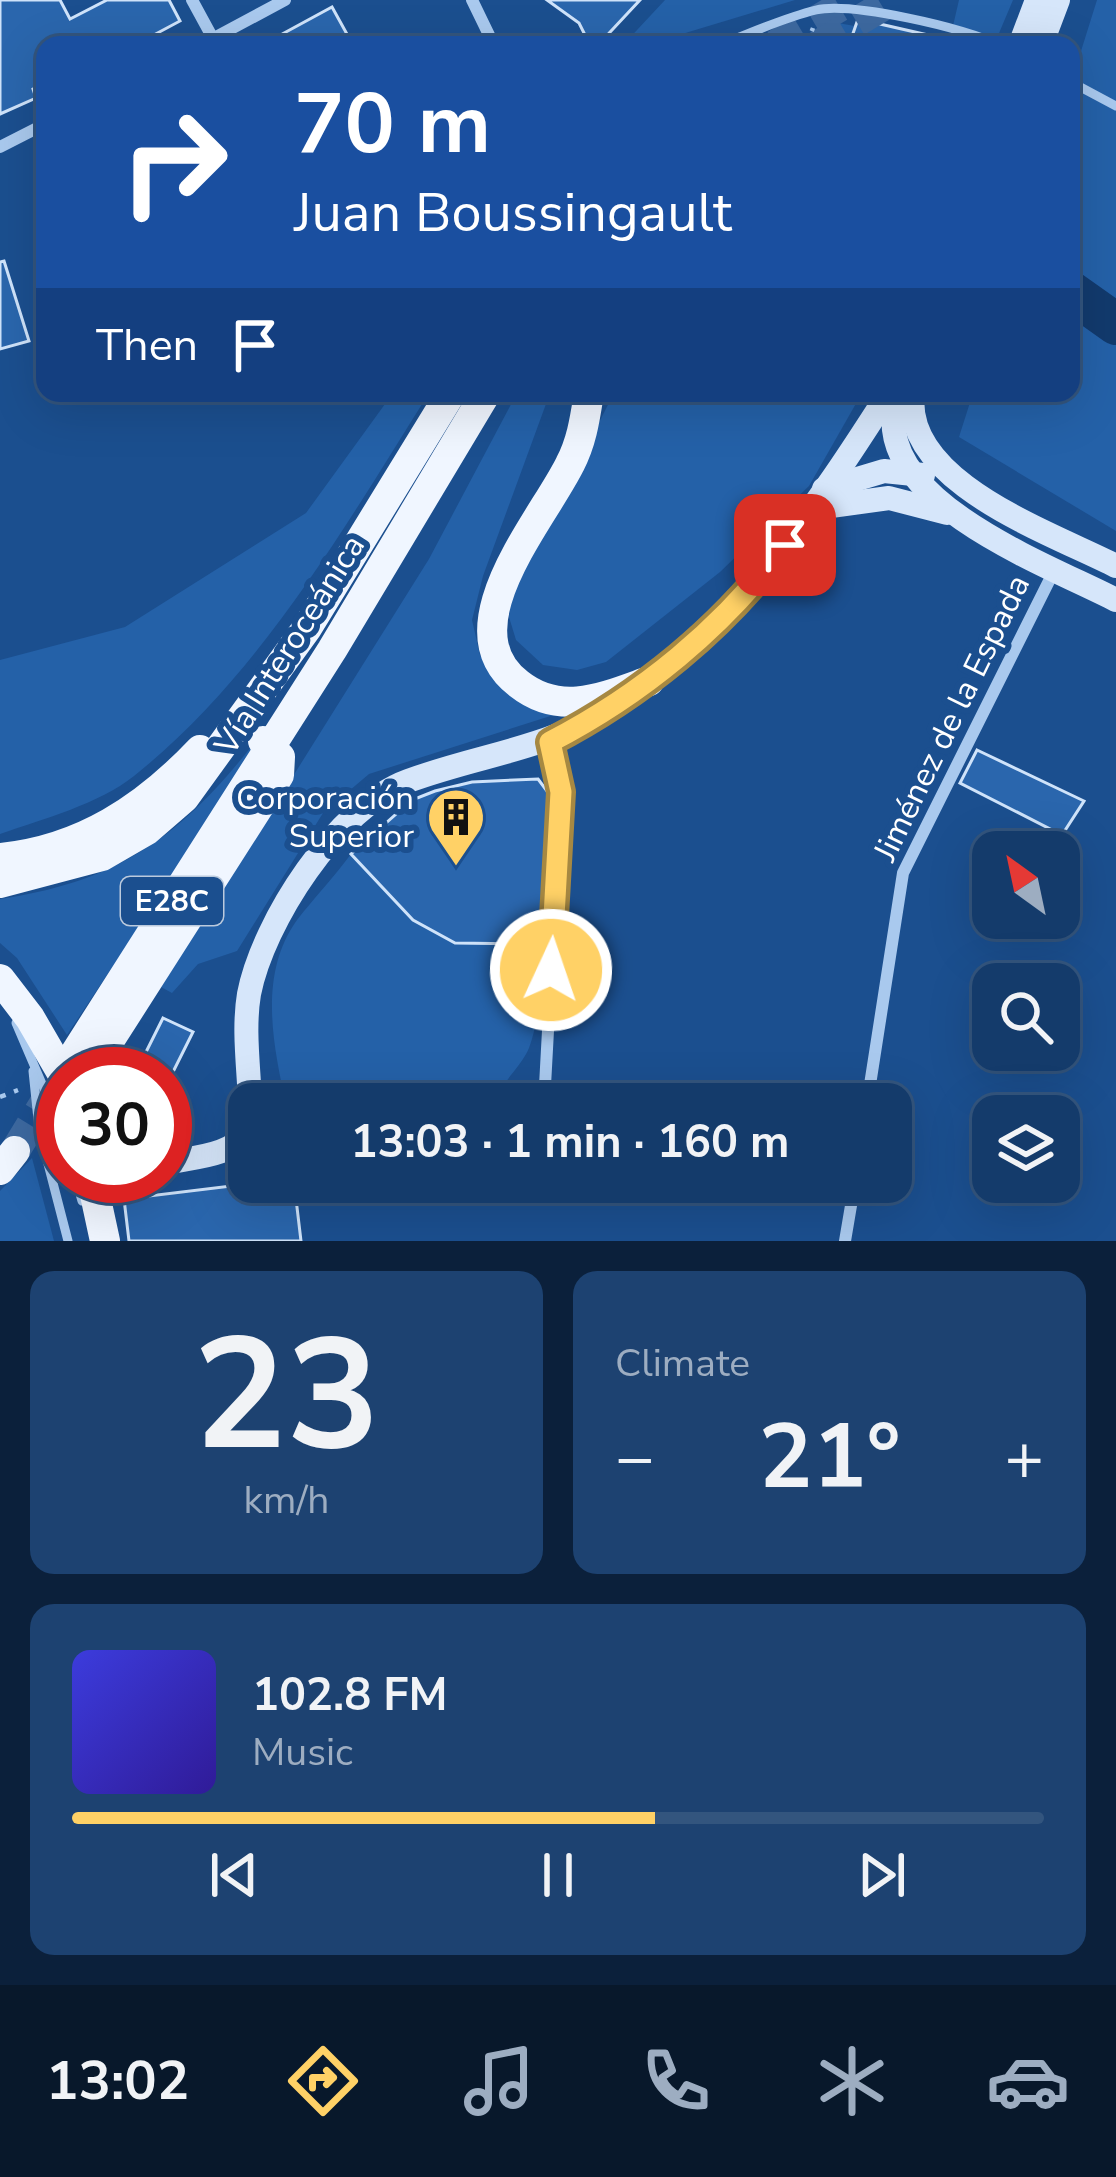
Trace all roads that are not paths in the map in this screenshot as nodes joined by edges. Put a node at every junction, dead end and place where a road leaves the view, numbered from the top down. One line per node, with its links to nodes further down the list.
1 (192, 0): 6 (street)
2 (285, 0): 7 (street)
3 (472, 0): 8 (street)
4 (1037, 0): 11 (main road)
5 (1058, 0): 12 (main road)
6 (207, 36)
7 (222, 36)
8 (490, 36)
9 (743, 36): 10 (lane)
10 (978, 36)
11 (1023, 36)
12 (1044, 36)
13 (1080, 87): 14 (lane)
14 (1116, 106)
15 (36, 129): 16 (street)
16 (0, 147)
17 (445, 402): 27 (main road, Vía Interoceánica / E28C)
18 (481, 402): 28 (main road, Vía Interoceánica)
19 (588, 402): 34 (main road)
20 (886, 402): 25 (main road)
21 (893, 402): 23 (main road)
22 (912, 402): 24 (main road)
23 (911, 471): 24 (main road); 25 (main road); 26 (main road)
24 (966, 489): 29 (main road)
25 (816, 499): 26 (main road); 34 (main road)
26 (950, 513): 30 (main road)
27 (368, 528): 28 (main road); 32 (main road, Vía Interoceánica / E28C)
28 (394, 546): 35 (main road, Vía Interoceánica)
29 (1116, 566)
30 (1055, 569): 31 (main road); 48 (street, Jiménez de la Espada)
31 (1116, 601)
32 (307, 628): 33 (main road, Vía Interoceánica / E28C); 39 (main road)
33 (282, 662): 35 (main road); 36 (main road, Vía Interoceánica / E28C)
34 (649, 681): 37 (main road)
35 (310, 684): 38 (main road, Vía Interoceánica)
36 (238, 724): 38 (main road); 40 (main road, Vía Interoceánica / E28C)
37 (550, 742): 46 (main road); 47 (street)
38 (270, 746): 45 (main road)
39 (0, 858)
40 (0, 883)
41 (0, 979): 44 (main road)
42 (0, 1000): 43 (lane)
43 (40, 1047)
44 (50, 1047)
45 (81, 1047)
46 (249, 1083)
47 (545, 1083)
48 (870, 1083)
49 (228, 1149): 50 (main road)
50 (192, 1157)
51 (58, 1203): 55 (lane)
52 (91, 1203): 56 (lane)
53 (96, 1203): 57 (main road)
54 (851, 1203): 58 (street)
55 (68, 1241)
56 (93, 1241)
57 (105, 1241)
58 (845, 1241)

